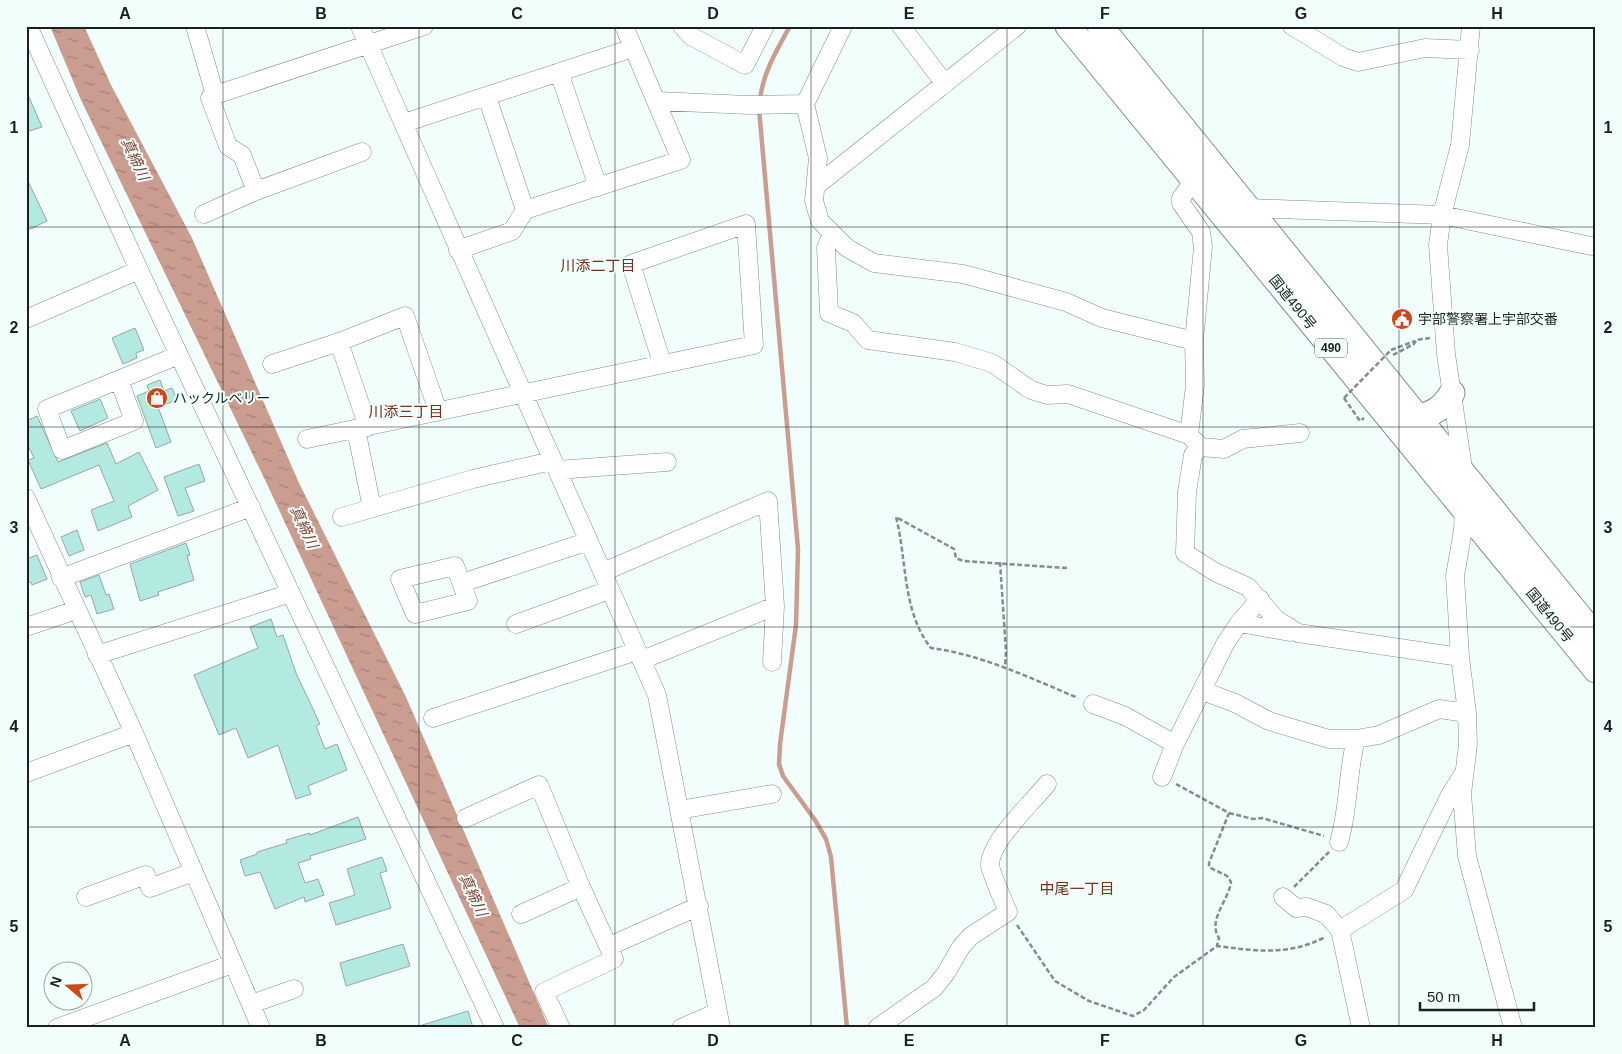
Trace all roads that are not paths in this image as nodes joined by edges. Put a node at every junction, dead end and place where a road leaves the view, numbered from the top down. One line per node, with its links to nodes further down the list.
1 (28, 26): 38 (street)
2 (195, 26): 20 (street)
3 (360, 26): 15 (street)
4 (424, 26): 15 (street)
5 (624, 26): 16 (street)
6 (682, 26): 7 (street)
7 (765, 26)
8 (843, 26): 23 (street)
9 (901, 26): 19 (street)
10 (1017, 26): 19 (street)
11 (1068, 26): 27 (highway, 国道490号 / 490)
12 (1100, 26): 26 (highway, 国道490号 / 490)
13 (1292, 26): 17 (street)
14 (1472, 26): 17 (street)
15 (369, 45): 20 (street); 24 (street)
16 (633, 48): 18 (street); 22 (street)
17 (1470, 50): 34 (street)
18 (559, 72): 21 (street); 29 (street)
19 (945, 84): 28 (street)
20 (215, 95): 30 (street)
21 (487, 96): 24 (street); 32 (street)
22 (657, 101): 23 (street); 29 (street)
23 (805, 104): 28 (street)
24 (404, 123): 37 (street)
25 (362, 152): 30 (street)
26 (1210, 161): 27 (street); 31 (highway, 国道490号 / 490)
27 (1193, 179): 40 (street); 60 (highway, 国道490号 / 490)
28 (816, 186): 35 (street)
29 (598, 187): 32 (street)
30 (256, 191): 33 (street)
31 (1246, 208): 34 (street); 49 (highway, 国道490号 / 490)
32 (525, 210): 37 (street)
33 (204, 214)
34 (1442, 215): 36 (street); 47 (street)
35 (832, 233): 40 (street); 53 (street)
36 (1596, 247)
37 (458, 250): 46 (street)
38 (139, 270): 39 (street); 42 (street)
39 (26, 319)
40 (1194, 341): 53 (street)
41 (339, 342): 44 (street); 48 (street); 50 (street)
42 (179, 355): 45 (street); 58 (street)
43 (662, 363): 43 (street); 46 (street)
44 (272, 364)
45 (119, 380): 45 (street)
46 (522, 392): 48 (street); 55 (street)
47 (1452, 393): 49 (highway); 56 (street)
48 (438, 411): 50 (street)
49 (1418, 417): 56 (highway, 国道490号 / 490)
50 (362, 428): 52 (street); 59 (street)
51 (1300, 434): 53 (street)
52 (307, 439)
53 (1195, 441): 68 (street)
54 (667, 462): 55 (street)
55 (554, 465): 59 (street); 62 (street)
56 (1464, 476): 60 (street); 75 (highway, 国道490号 / 490)
57 (26, 498): 64 (street)
58 (251, 507): 64 (street); 67 (street)
59 (372, 508): 61 (street)
60 (1464, 511): 78 (street); 80 (highway, 国道490号 / 490)
61 (342, 517)
62 (589, 541): 63 (street); 65 (street)
63 (603, 572): 66 (street); 69 (street)
64 (61, 578): 70 (street)
65 (462, 583)
66 (609, 590): 72 (street); 77 (street)
67 (291, 593): 76 (street); 110 (street)
68 (1260, 599): 71 (street); 74 (street)
69 (775, 606): 77 (street); 79 (street)
70 (76, 610): 73 (street); 76 (street)
71 (1239, 623): 74 (street); 81 (street)
72 (516, 624)
73 (26, 627)
74 (1298, 633): 78 (street)
75 (1596, 637)
76 (97, 655): 85 (street)
77 (640, 655): 84 (street); 93 (street)
78 (1460, 657): 83 (street)
79 (772, 662)
80 (1596, 670)
81 (1203, 691): 86 (street); 87 (street)
82 (1093, 704): 87 (street)
83 (1467, 713): 86 (street); 89 (street)
84 (433, 718)
85 (134, 733): 88 (street); 96 (street)
86 (1356, 740): 95 (street)
87 (1175, 744): 90 (street)
88 (26, 773)
89 (1464, 774): 102 (street); 115 (street)
90 (1162, 776)
91 (1047, 784): 113 (street)
92 (772, 794): 93 (street)
93 (679, 810): 100 (street)
94 (466, 818): 97 (street)
95 (1339, 842)
96 (193, 872): 98 (street); 104 (street)
97 (581, 886): 101 (street); 103 (street)
98 (86, 897)
99 (1283, 897): 102 (street)
100 (698, 906): 103 (street); 107 (street)
101 (521, 914)
102 (1340, 930): 114 (street)
103 (610, 946): 111 (street)
104 (232, 964): 106 (street); 108 (street)
105 (294, 989): 106 (street)
106 (251, 1004): 109 (street)
107 (719, 1020): 112 (street)
108 (57, 1028)
109 (261, 1028)
110 (495, 1028)
111 (561, 1028)
112 (681, 1028)
113 (878, 1028)
114 (1361, 1028)
115 (1513, 1028)

